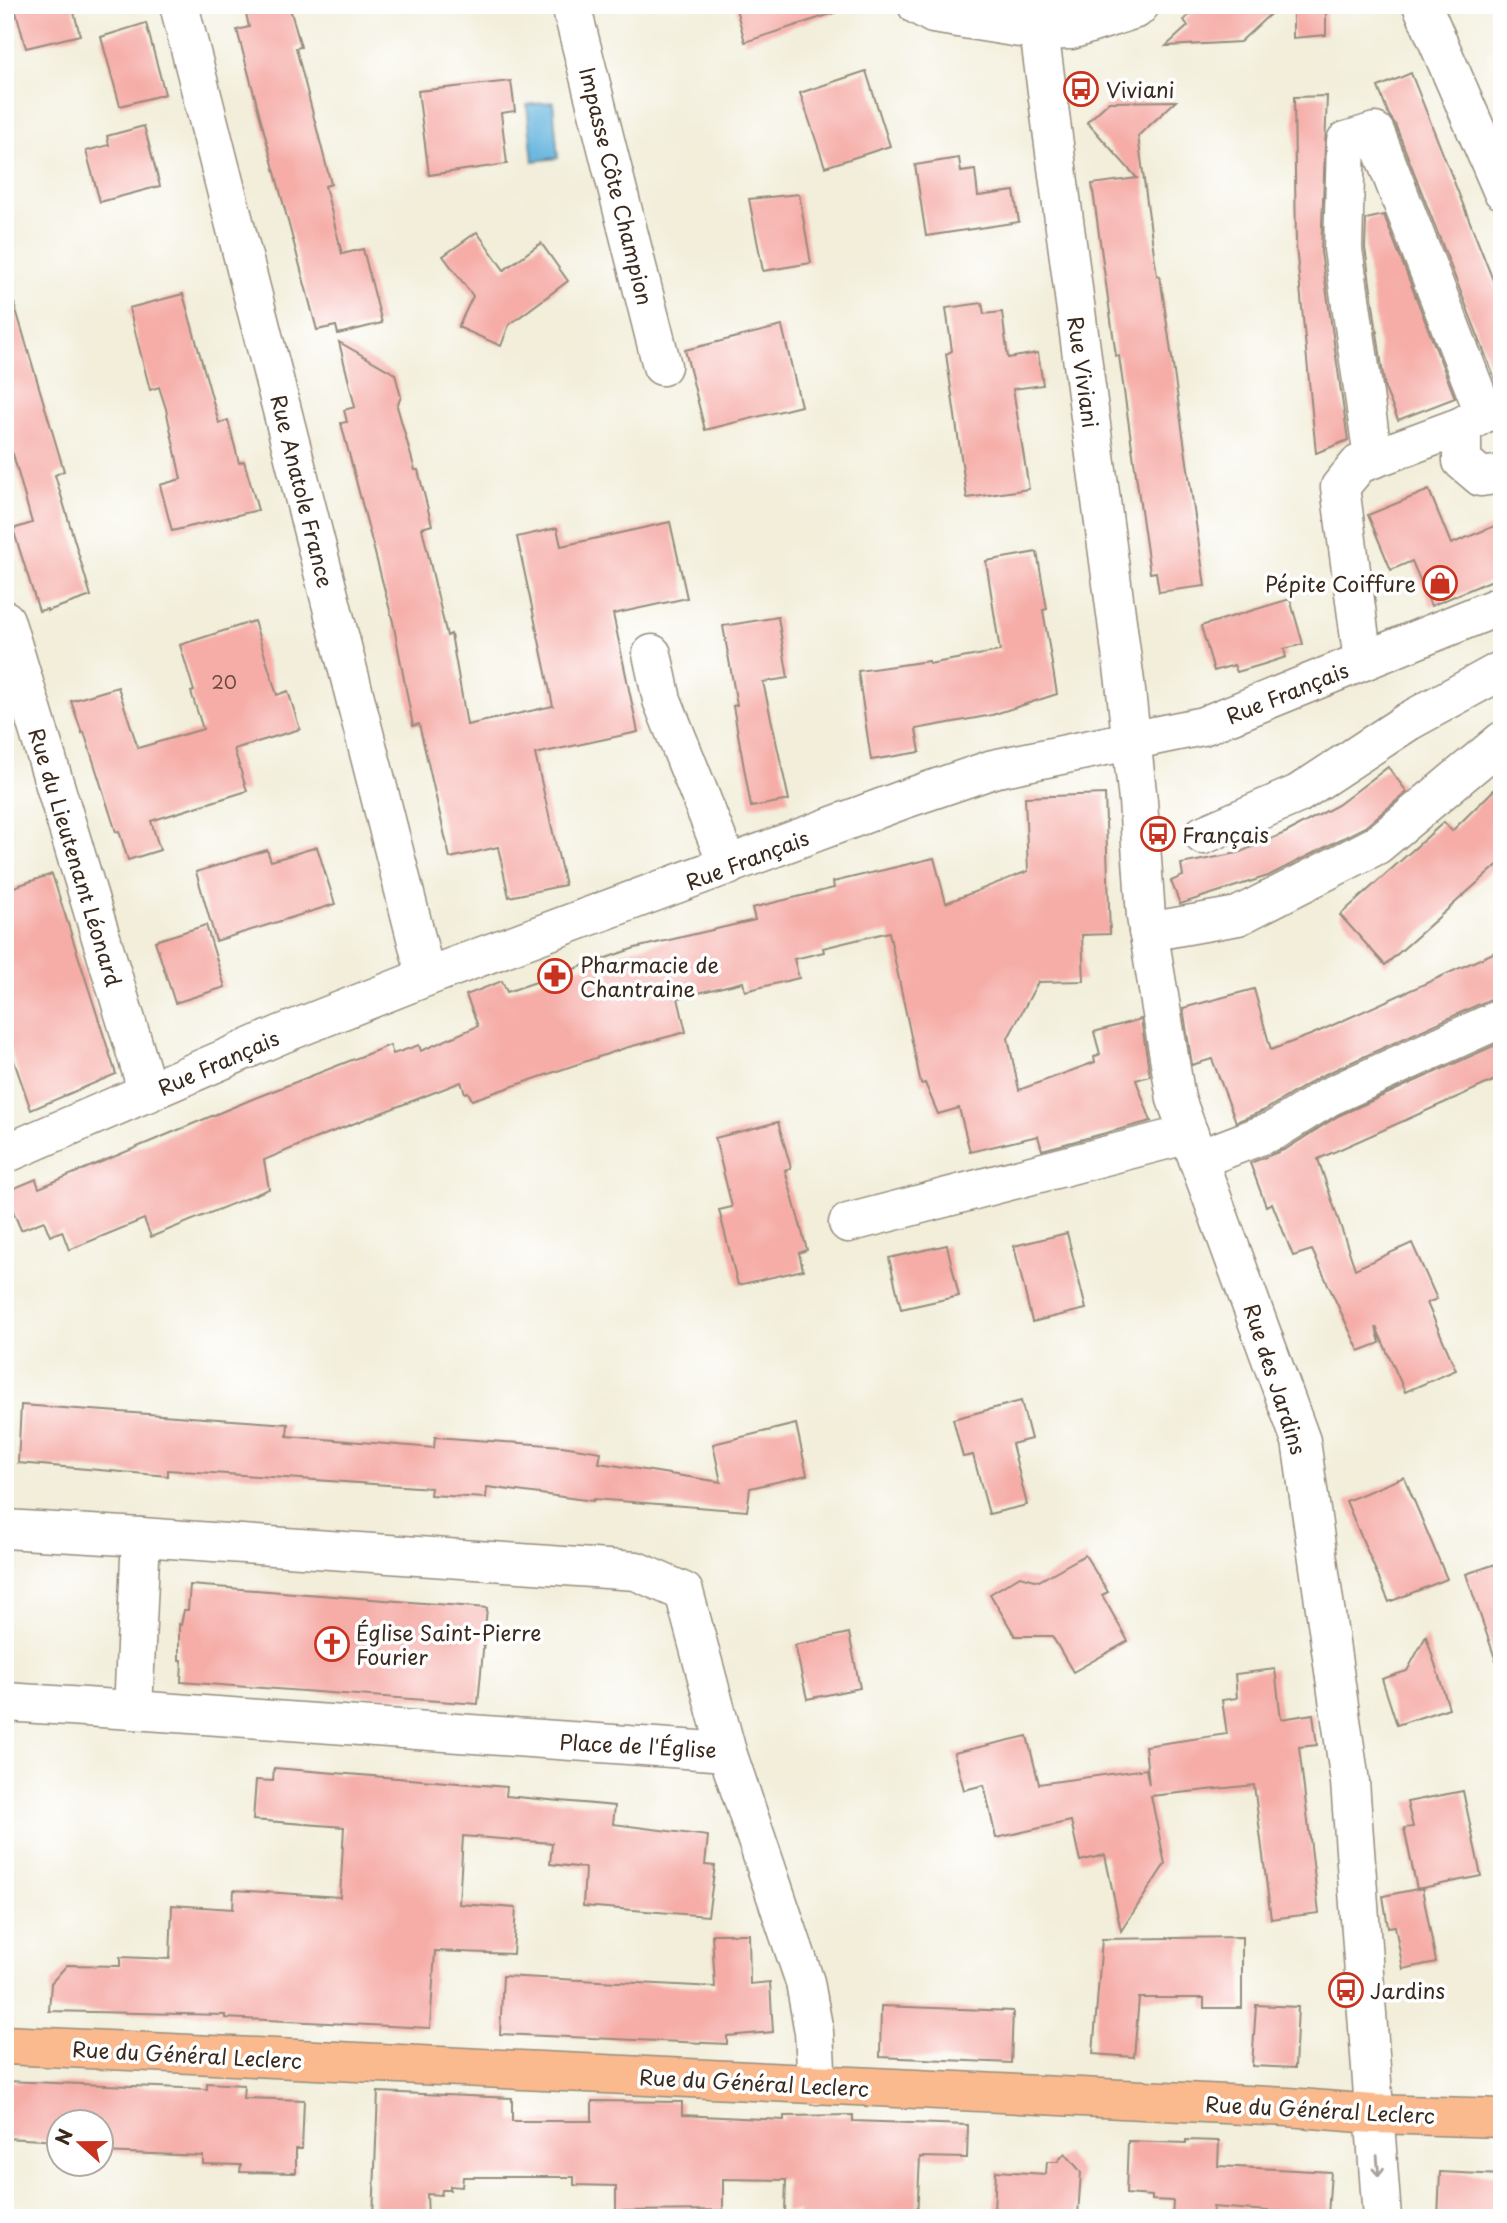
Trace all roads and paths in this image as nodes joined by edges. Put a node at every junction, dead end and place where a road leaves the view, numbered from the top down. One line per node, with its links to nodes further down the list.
1 (179, 5): 22 (street, Rue Anatole France)
2 (571, 5): 8 (street, Impasse Côte Champion)
3 (917, 5): 6 (street)
4 (1140, 5): 6 (street)
5 (1422, 5): 7 (street)
6 (1039, 18): 17 (street, Rue Viviani)
7 (1502, 190)
8 (662, 366)
9 (1483, 414): 10 (street); 10 (street); 11 (street)
10 (1373, 458): 15 (street)
11 (1502, 474)
12 (1502, 606): 15 (street, Rue Français)
13 (5, 620): 24 (street, Rue du Lieutenant Léonard)
14 (652, 654): 20 (street)
15 (1363, 661): 17 (street, Rue Français)
16 (1502, 670): 19 (street)
17 (1130, 740): 20 (street, Rue Français); 21 (street, Rue des Jardins)
18 (1502, 741): 21 (street)
19 (1203, 835)
20 (728, 866): 22 (street, Rue Français)
21 (1148, 932): 25 (street, Rue des Jardins)
22 (426, 977): 24 (street, Rue Français)
23 (1502, 1018): 25 (street)
24 (148, 1093): 26 (street, Rue Français)
25 (1194, 1147): 27 (street); 35 (street, Rue des Jardins)
26 (5, 1154)
27 (849, 1223)
28 (5, 1529): 29 (street, Place de l'Église)
29 (141, 1537): 31 (street); 32 (street, Place de l'Église)
30 (5, 1702): 31 (street, Place de l'Église)
31 (133, 1710): 32 (street, Place de l'Église)
32 (727, 1752): 34 (street)
33 (5, 2046): 34 (main road, Rue du Général Leclerc)
34 (817, 2085): 35 (main road, Rue du Général Leclerc)
35 (1373, 2114): 36 (main road, Rue du Général Leclerc); 37 (street, Rue des Jardins, one-way to 37)
36 (1502, 2118)
37 (1382, 2218)

